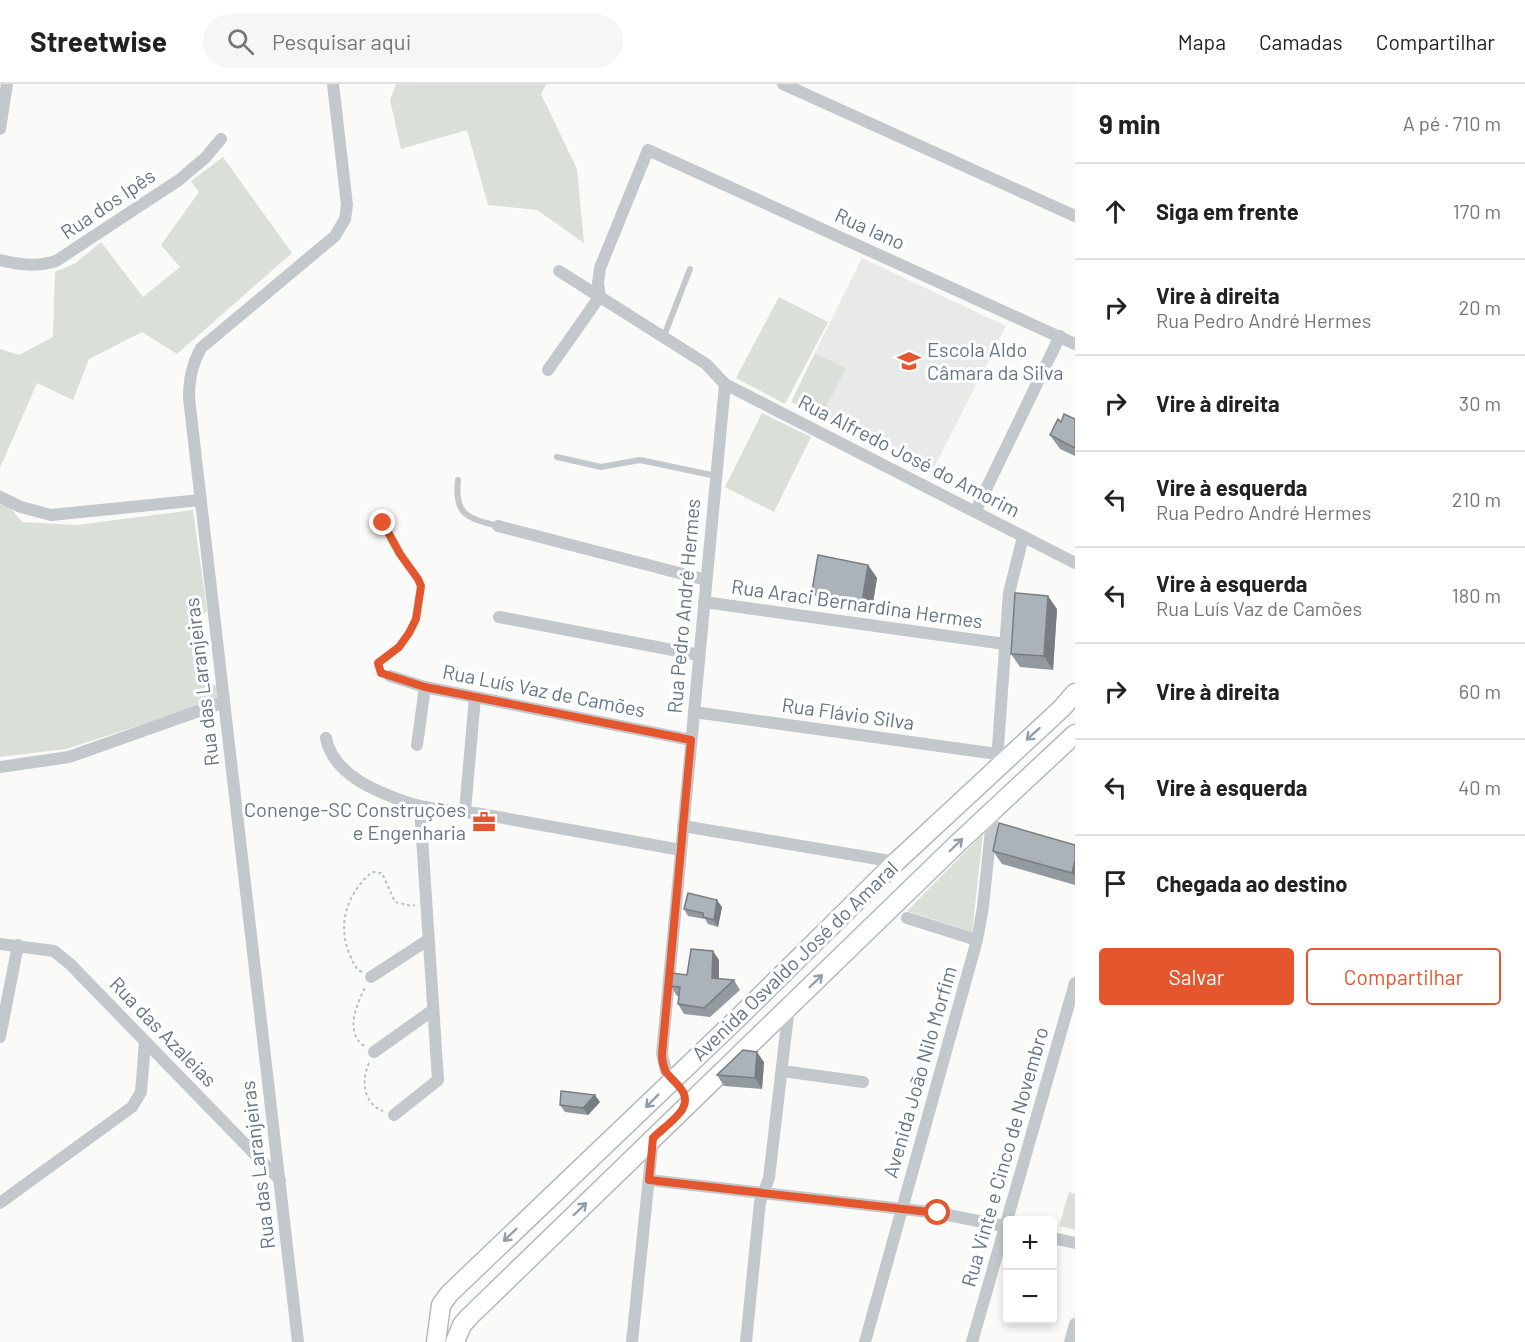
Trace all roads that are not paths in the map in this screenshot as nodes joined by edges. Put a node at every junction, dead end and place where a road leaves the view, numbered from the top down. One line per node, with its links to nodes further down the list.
1 (7, 84): 5 (street)
2 (333, 84): 21 (street, Rua das Laranjeiras)
3 (783, 84): 4 (street)
4 (810, 90): 7 (street)
5 (0, 129)
6 (221, 139): 8 (street, Rua dos Ipês)
7 (1075, 216)
8 (0, 260)
9 (690, 269): 12 (lane)
10 (559, 271): 11 (street, Rua Alfredo José do Amorim)
11 (600, 296): 12 (street, Rua Alfredo José do Amorim); 13 (street, Rua Iano); 15 (street)
12 (664, 336): 16 (street, Rua Alfredo José do Amorim)
13 (1060, 336): 14 (street, Rua Iano); 22 (street)
14 (1075, 344)
15 (548, 370)
16 (725, 384): 18 (street, Rua Pedro André Hermes); 22 (street, Rua Alfredo José do Amorim)
17 (557, 457): 18 (lane)
18 (716, 476): 27 (street, Rua Pedro André Hermes)
19 (458, 480): 24 (lane)
20 (0, 497): 21 (street)
21 (201, 500): 36 (street, Rua das Laranjeiras)
22 (975, 512): 25 (street, Rua Alfredo José do Amorim)
23 (383, 523): 32 (lane)
24 (498, 526): 27 (street)
25 (1023, 537): 26 (street, Rua Alfredo José do Amorim); 30 (street)
26 (1075, 563)
27 (706, 580): 28 (street, Rua Pedro André Hermes)
28 (704, 602): 30 (street, Rua Araci Bernardina Hermes); 31 (street, Rua Pedro André Hermes)
29 (499, 617): 31 (street)
30 (1005, 644): 42 (street)
31 (699, 655): 37 (street, Rua Pedro André Hermes)
32 (390, 676): 33 (street, Rua Luís Vaz de Camões)
33 (425, 687): 35 (street, Rua Luís Vaz de Camões); 41 (street)
34 (1075, 693): 42 (main road, Avenida Osvaldo José do Amaral, one-way to 42)
35 (475, 697): 40 (street, Rua Luís Vaz de Camões); 46 (street)
36 (224, 702): 43 (street); 70 (street, Rua das Laranjeiras)
37 (694, 712): 40 (street, Rua Pedro André Hermes); 42 (street, Rua Flávio Silva)
38 (1075, 734): 45 (main road, Avenida Osvaldo José do Amaral)
39 (326, 738): 44 (street)
40 (691, 740): 47 (street, Rua Pedro André Hermes)
41 (417, 745)
42 (997, 761): 49 (main road, Avenida Osvaldo José do Amaral)
43 (0, 767)
44 (420, 807): 46 (street); 51 (street)
45 (993, 810): 52 (street, Avenida João Nilo Morfim); 57 (main road, Avenida Osvaldo José do Amaral, one-way to 45)
46 (465, 811): 48 (street)
47 (683, 826): 48 (street, Rua Pedro André Hermes); 49 (street)
48 (681, 850): 65 (street, Rua Pedro André Hermes)
49 (896, 862): 59 (main road, Avenida Osvaldo José do Amaral)
50 (907, 918): 52 (street)
51 (428, 940): 55 (street); 58 (street)
52 (977, 940): 74 (street, Avenida João Nilo Morfim)
53 (0, 944): 54 (street, Rua das Azaleias)
54 (18, 945): 60 (street); 62 (street, Rua das Azaleias)
55 (371, 977)
56 (1075, 983): 75 (street, Rua Vinte e Cinco de Novembro)
57 (789, 1006): 61 (main road, Avenida Osvaldo José do Amaral); 64 (street)
58 (433, 1010): 63 (street); 68 (street)
59 (739, 1017): 61 (main road); 65 (main road, Avenida Osvaldo José do Amaral)
60 (0, 1037)
61 (758, 1038): 67 (main road, Avenida Osvaldo José do Amaral)
62 (145, 1042): 70 (street, Rua das Azaleias); 73 (street)
63 (374, 1052)
64 (782, 1071): 66 (street); 72 (street)
65 (673, 1080): 67 (main road); 82 (main road, Avenida Osvaldo José do Amaral, one-way to 82)
66 (863, 1082)
67 (683, 1109): 69 (main road, Avenida Osvaldo José do Amaral)
68 (394, 1115)
69 (653, 1138): 71 (street); 83 (main road, Avenida Osvaldo José do Amaral, one-way to 69)
70 (280, 1180): 81 (street, Rua das Laranjeiras)
71 (649, 1180): 72 (street); 84 (street)
72 (764, 1193): 74 (street); 85 (street)
73 (0, 1203)
74 (901, 1210): 76 (street); 86 (street, Avenida João Nilo Morfim)
75 (1010, 1216)
76 (1003, 1225)
77 (1003, 1239): 87 (street, Rua Vinte e Cinco de Novembro)
78 (1057, 1239): 79 (street)
79 (1075, 1243)
80 (1075, 1324): 88 (street)
81 (298, 1342)
82 (436, 1342)
83 (455, 1342)
84 (632, 1342)
85 (746, 1342)
86 (865, 1342)
87 (972, 1342)
88 (1070, 1342)

